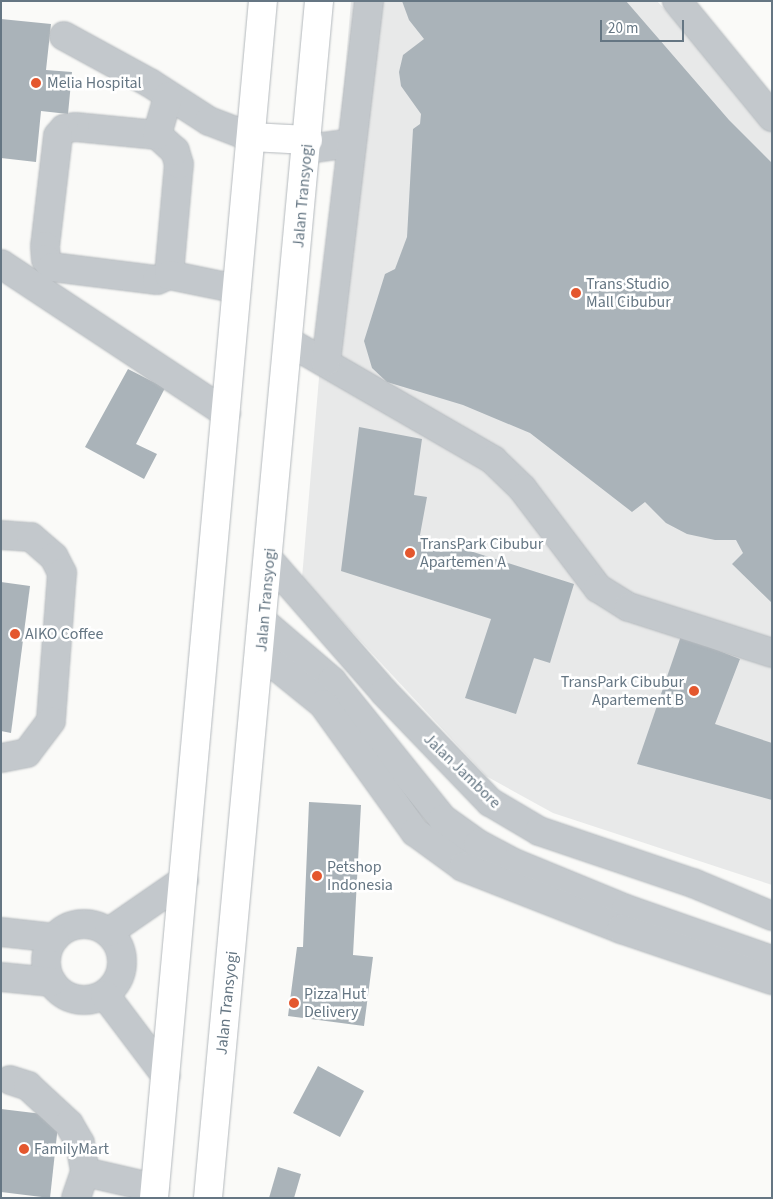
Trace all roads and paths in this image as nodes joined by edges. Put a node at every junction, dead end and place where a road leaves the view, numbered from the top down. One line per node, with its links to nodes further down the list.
1 (263, 1): 9 (highway)
2 (319, 1): 11 (highway, Jalan Transyogi)
3 (369, 1): 10 (street)
4 (677, 1): 7 (street)
5 (64, 36): 6 (street)
6 (168, 97): 8 (street); 9 (street)
7 (772, 117)
8 (157, 135): 13 (street); 13 (street)
9 (251, 137): 11 (highway); 14 (highway)
10 (352, 142): 11 (street); 16 (street)
11 (308, 144): 15 (highway, Jalan Transyogi)
12 (1, 264): 17 (street)
13 (169, 275): 14 (street)
14 (237, 289): 17 (highway)
15 (289, 342): 16 (street); 19 (highway, Jalan Transyogi)
16 (326, 362): 21 (street)
17 (226, 413): 28 (highway)
18 (1, 535): 23 (street)
19 (269, 560): 20 (highway, Jalan Transyogi); 29 (street, Jalan Jambore)
20 (264, 622): 22 (highway, Jalan Transyogi); 24 (street)
21 (772, 653)
22 (261, 654): 25 (street); 43 (highway, Jalan Transyogi)
23 (1, 758)
24 (443, 819): 25 (street); 26 (street)
25 (415, 832): 27 (street)
26 (478, 844): 27 (street); 33 (street)
27 (463, 867): 35 (street)
28 (184, 880): 31 (street); 38 (highway)
29 (772, 916)
30 (1, 932): 32 (street)
31 (109, 932): 32 (street); 37 (street)
32 (55, 938): 36 (street)
33 (772, 960)
34 (1, 977): 36 (street)
35 (772, 980)
36 (52, 982): 37 (street)
37 (105, 995): 38 (street)
38 (166, 1076): 41 (highway)
39 (10, 1080): 40 (street)
40 (85, 1172): 41 (street); 42 (street)
41 (155, 1193)
42 (76, 1198)
43 (208, 1198)

